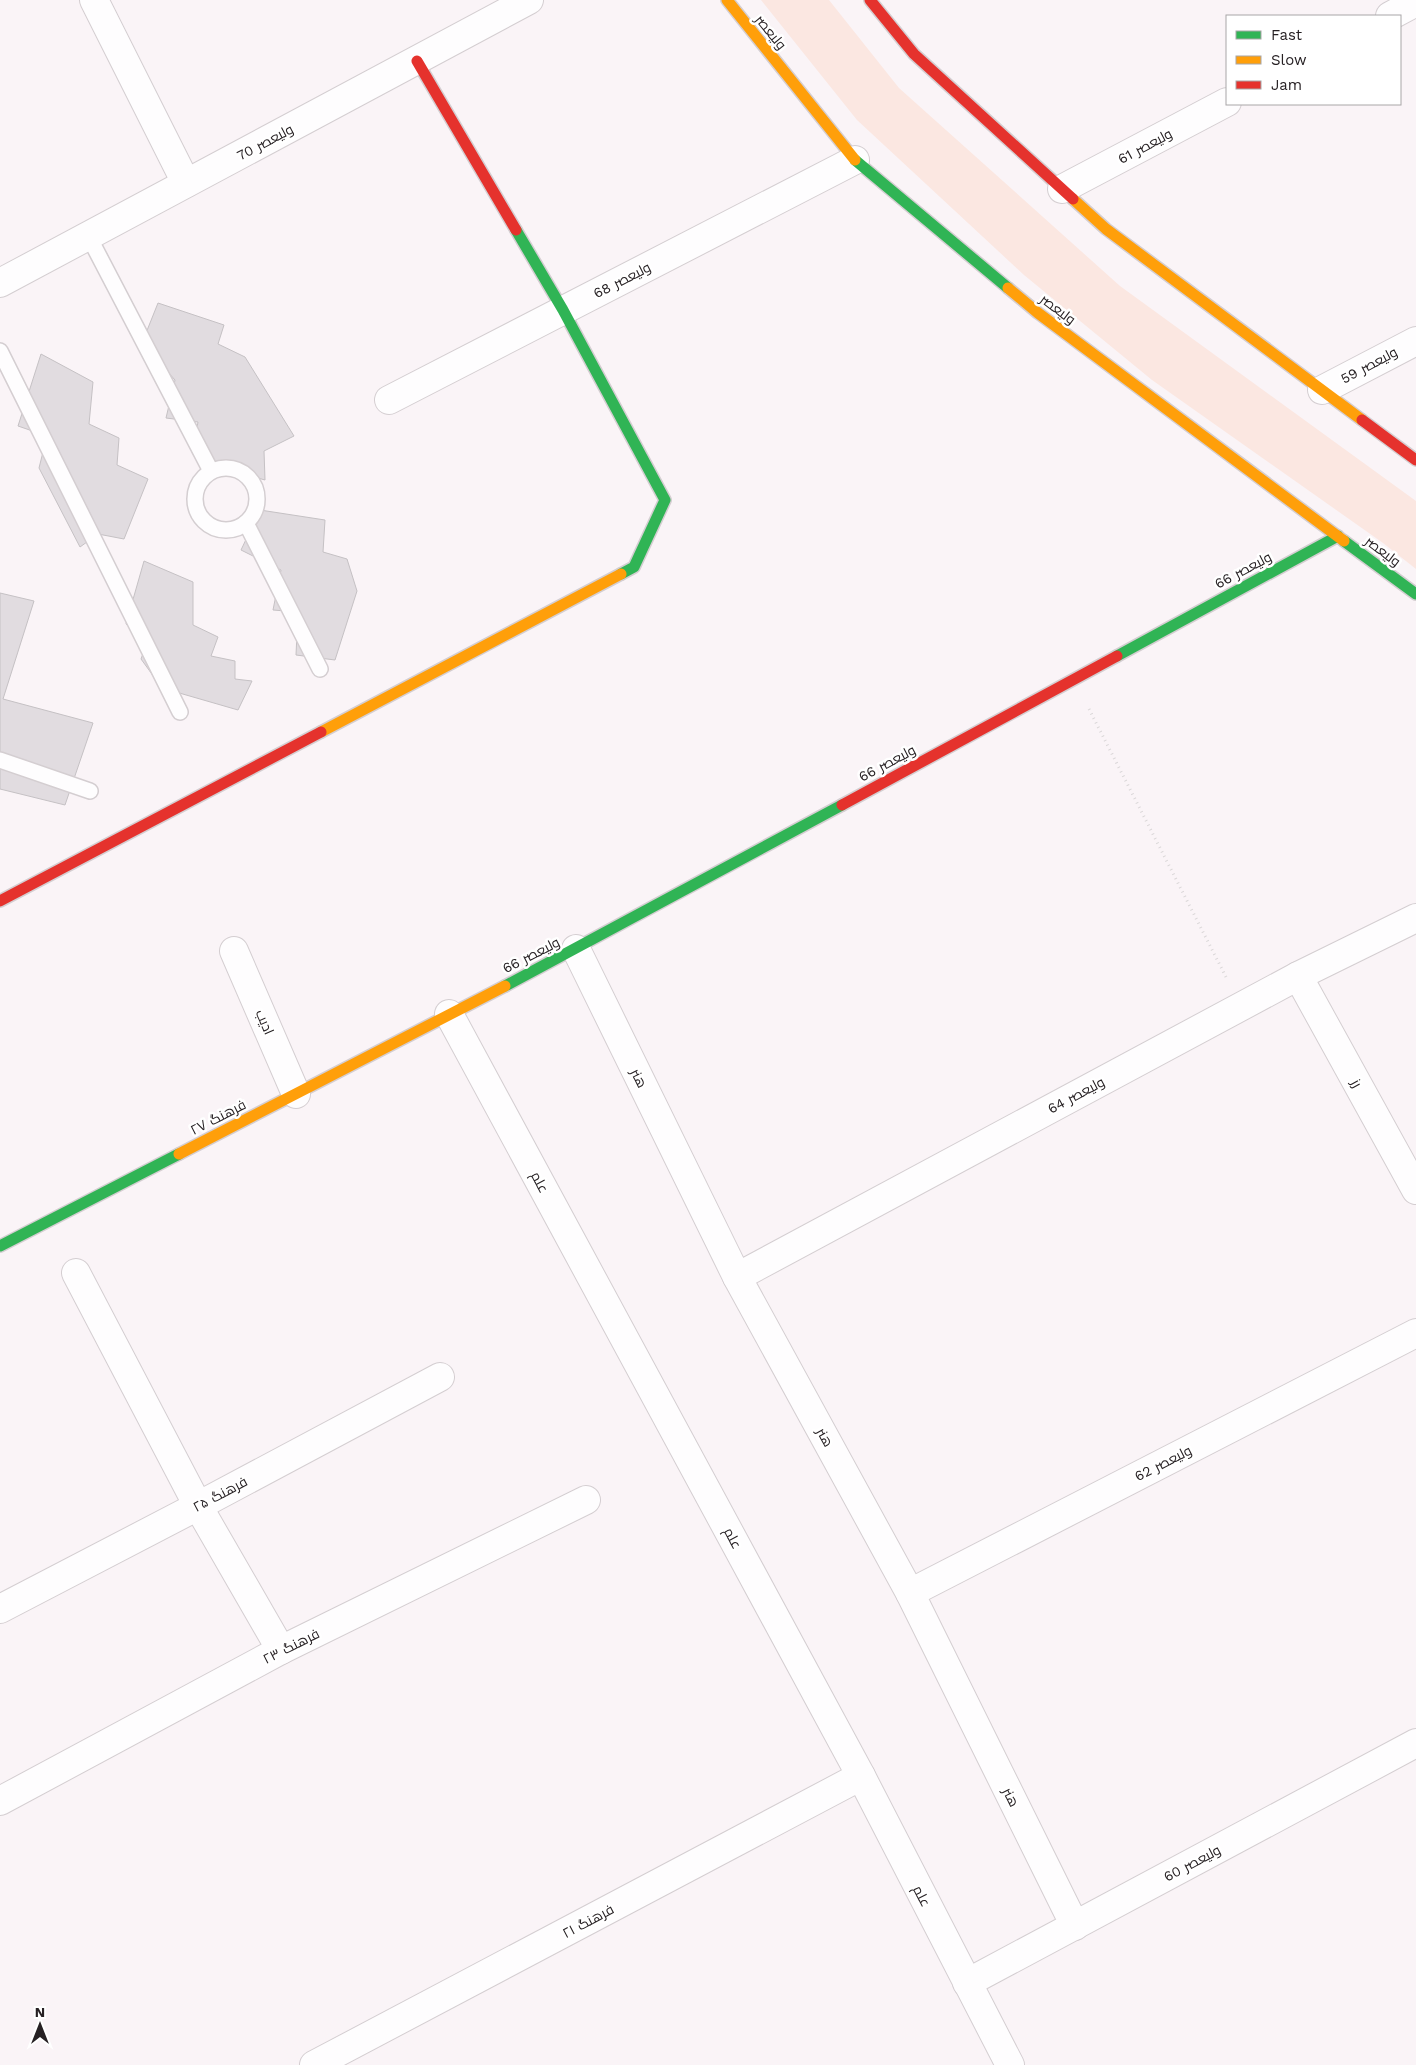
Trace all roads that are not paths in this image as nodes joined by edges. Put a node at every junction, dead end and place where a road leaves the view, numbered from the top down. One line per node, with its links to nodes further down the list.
1 (94, 0): 10 (street)
2 (529, 0): 7 (street, ولیعصر 70)
3 (727, 0): 9 (street, ولیعصر)
4 (870, 0): 11 (street)
5 (1416, 2): 6 (street)
6 (1392, 15)
7 (417, 61): 10 (street, ولیعصر 70); 14 (street)
8 (1226, 103): 11 (street, ولیعصر 61)
9 (855, 160): 14 (street, ولیعصر 68); 22 (street, ولیعصر)
10 (186, 183): 12 (street, ولیعصر 70)
11 (1062, 189): 17 (street)
12 (88, 235): 13 (street, ولیعصر 70); 20 (lane)
13 (0, 283)
14 (564, 310): 18 (street, ولیعصر 68); 28 (street)
15 (1416, 341): 17 (street, ولیعصر 59)
16 (0, 351): 25 (lane)
17 (1322, 390): 19 (street)
18 (389, 400)
19 (1416, 460)
20 (211, 471): 21 (lane); 21 (lane)
21 (246, 524): 24 (lane)
22 (1338, 536): 23 (street, ولیعصر); 30 (street, ولیعصر 66)
23 (1416, 594)
24 (320, 669)
25 (180, 712)
26 (0, 760): 27 (lane)
27 (90, 791)
28 (0, 901)
29 (1416, 918): 32 (street, ولیعصر 64)
30 (576, 949): 33 (street, ولیعصر 66); 38 (street, هنر)
31 (234, 951): 34 (street, ادیب)
32 (1298, 976): 35 (street, رز); 38 (street, ولیعصر 64)
33 (449, 1014): 34 (street, فرهنگ ۲۷); 47 (street, علم)
34 (296, 1094): 36 (street, فرهنگ ۲۷)
35 (1416, 1190)
36 (0, 1246)
37 (76, 1273): 42 (street)
38 (738, 1276): 43 (street, هنر)
39 (1416, 1333): 43 (street, ولیعصر 62)
40 (440, 1377): 42 (street, فرهنگ ۲۵)
41 (586, 1500): 45 (street, فرهنگ ۲۳)
42 (198, 1506): 44 (street, فرهنگ ۲۵); 45 (street)
43 (910, 1593): 49 (street, هنر)
44 (0, 1609)
45 (281, 1650): 48 (street, فرهنگ ۲۳)
46 (1416, 1743): 49 (street, ولیعصر 60)
47 (861, 1776): 50 (street, علم); 51 (street, فرهنگ ۲۱)
48 (0, 1802)
49 (1075, 1926): 50 (street, ولیعصر 60)
50 (967, 1983): 52 (street, علم)
51 (314, 2065)
52 (1010, 2065)

